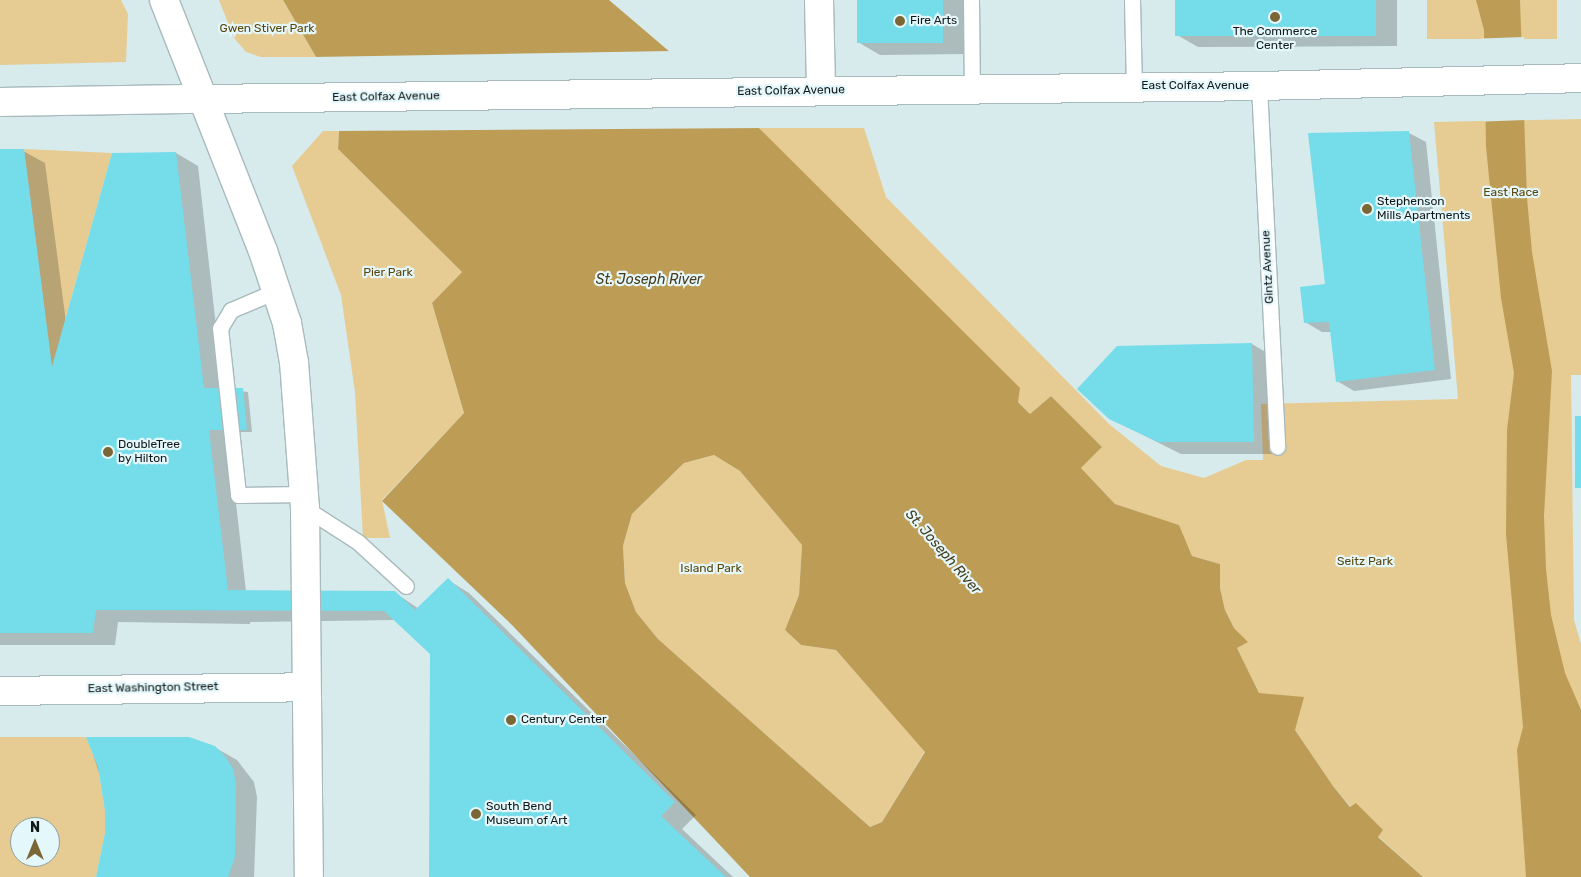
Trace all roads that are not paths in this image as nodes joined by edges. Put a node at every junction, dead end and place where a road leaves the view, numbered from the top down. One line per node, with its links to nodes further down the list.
1 (164, 0): 10 (main road)
2 (819, 0): 9 (main road)
3 (971, 0): 8 (lane)
4 (1132, 0): 7 (lane)
5 (1581, 78): 6 (main road, East Colfax Avenue)
6 (1259, 86): 7 (main road, East Colfax Avenue); 13 (lane, Gintz Avenue)
7 (1134, 87): 8 (main road, East Colfax Avenue)
8 (972, 89): 9 (main road, East Colfax Avenue)
9 (821, 90): 10 (main road, East Colfax Avenue)
10 (202, 100): 11 (main road, East Colfax Avenue); 12 (main road)
11 (0, 102)
12 (276, 291): 14 (main road); 14 (lane)
13 (1277, 447)
14 (304, 501): 15 (lane); 16 (main road)
15 (406, 586)
16 (306, 687): 17 (main road, East Washington Street); 18 (main road)
17 (0, 691)
18 (309, 877)

